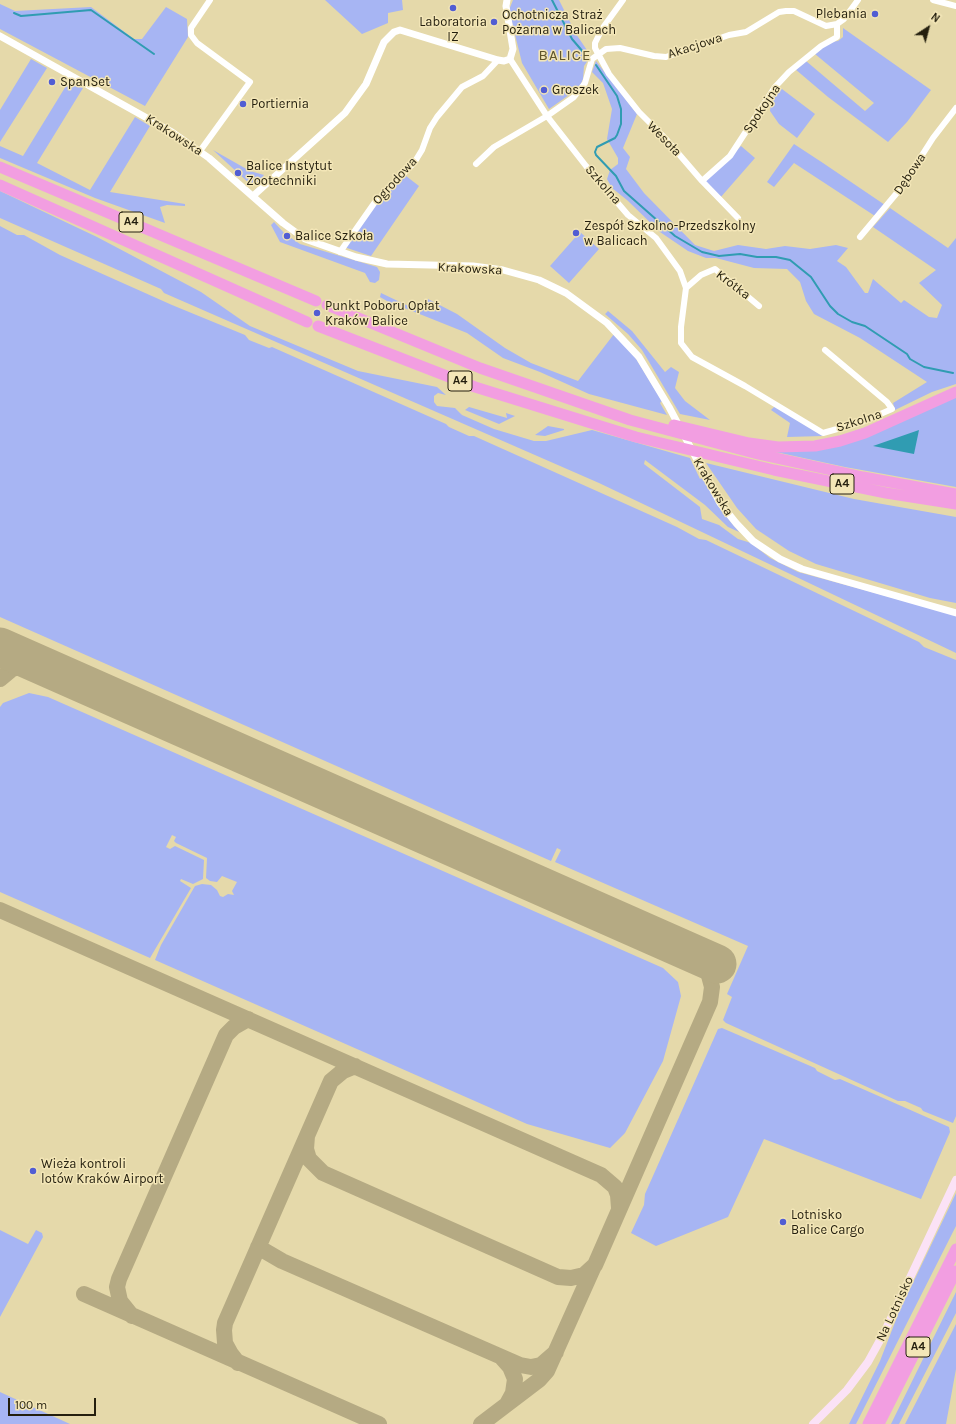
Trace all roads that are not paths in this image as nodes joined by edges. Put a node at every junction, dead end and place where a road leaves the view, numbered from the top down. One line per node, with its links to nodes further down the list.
1 (210, 0): 14 (street)
2 (507, 0): 10 (street)
3 (623, 0): 9 (street)
4 (858, 0): 7 (street)
5 (933, 0): 6 (street)
6 (956, 6)
7 (837, 24): 9 (street, Akacjowa); 17 (street, Spokojna)
8 (0, 36): 14 (street, Krakowska)
9 (598, 53): 13 (street); 17 (street, Wesoła)
10 (510, 59): 11 (street); 13 (street, Szkolna)
11 (498, 60): 19 (street); 22 (street, Ogrodowa)
12 (956, 108): 21 (street, Dębowa)
13 (547, 116): 15 (street); 23 (street, Szkolna)
14 (200, 151): 19 (street, Krakowska)
15 (476, 164)
16 (0, 166): 24 (highway, A4)
17 (702, 181): 20 (street, Wesoła)
18 (0, 185): 27 (highway, A4)
19 (253, 196): 22 (street, Krakowska)
20 (738, 218)
21 (860, 237)
22 (340, 252): 34 (street, Krakowska)
23 (686, 288): 26 (street, Krótka); 29 (street, Szkolna)
24 (316, 301)
25 (327, 305): 31 (highway, A4)
26 (759, 306)
27 (307, 322)
28 (318, 326): 33 (highway, A4)
29 (825, 350)
30 (956, 392): 31 (highway, A4)
31 (586, 404): 32 (highway, A4)
32 (956, 494)
33 (956, 504)
34 (956, 613)
35 (956, 1180): 38 (main road, Na Lotnisko)
36 (956, 1249): 39 (highway, A4)
37 (956, 1271): 40 (highway, A4)
38 (813, 1424)
39 (868, 1424)
40 (879, 1424)

